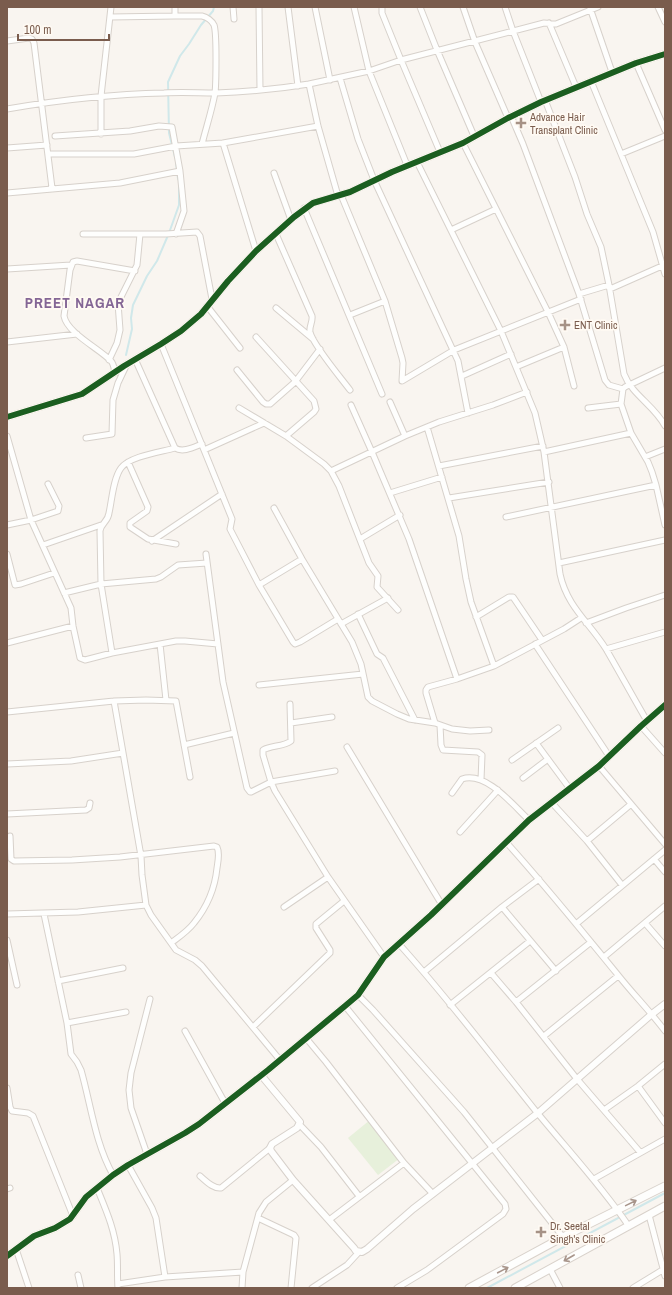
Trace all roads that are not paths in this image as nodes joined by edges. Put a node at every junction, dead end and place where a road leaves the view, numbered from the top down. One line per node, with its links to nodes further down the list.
1 (111, 7): 16 (street)
2 (175, 7): 15 (street)
3 (233, 7): 17 (street)
4 (259, 7): 35 (street)
5 (288, 7): 33 (street)
6 (315, 7): 30 (street)
7 (354, 7): 27 (street)
8 (382, 7): 25 (street)
9 (420, 7): 23 (street)
10 (463, 7): 22 (street)
11 (505, 7): 20 (street)
12 (598, 7): 14 (street)
13 (658, 7): 18 (street)
14 (590, 8): 19 (street); 28 (street)
15 (175, 16): 16 (street); 36 (street)
16 (110, 17): 37 (street)
17 (234, 19)
18 (665, 22)
19 (549, 23): 20 (street); 34 (street)
20 (513, 31): 22 (street); 38 (street)
21 (7, 41): 39 (street)
22 (475, 42): 23 (street); 41 (street)
23 (437, 50): 25 (street); 46 (street)
24 (665, 54): 26 (street)
25 (401, 60): 27 (street); 54 (street)
26 (636, 63): 28 (street); 43 (street)
27 (370, 71): 29 (street); 58 (street)
28 (612, 72): 31 (street)
29 (340, 78): 30 (street); 61 (street)
30 (330, 80): 32 (street)
31 (591, 81): 34 (street); 56 (street)
32 (309, 84): 33 (street); 42 (street)
33 (298, 86): 35 (street)
34 (576, 87): 38 (street)
35 (260, 90): 36 (street)
36 (215, 93): 37 (street); 50 (street)
37 (101, 96): 39 (street); 44 (street)
38 (543, 101): 41 (street); 79 (street)
39 (42, 104): 40 (street); 51 (street)
40 (7, 109)
41 (510, 117): 46 (street); 80 (street)
42 (318, 126): 48 (street); 64 (street)
43 (665, 130)
44 (101, 134): 45 (street); 52 (street)
45 (55, 136)
46 (474, 136): 49 (street)
47 (665, 136): 56 (street)
48 (222, 143): 50 (street); 73 (street)
49 (463, 143): 54 (street); 66 (street)
50 (202, 144): 52 (street)
51 (47, 145): 53 (street); 55 (street)
52 (175, 146): 55 (street); 59 (street)
53 (7, 148)
54 (440, 152): 57 (street)
55 (48, 154): 62 (street)
56 (621, 154): 75 (street)
57 (418, 162): 58 (street); 68 (street)
58 (407, 165): 61 (street)
59 (179, 171): 62 (street); 71 (street)
60 (274, 173): 67 (street)
61 (374, 180): 64 (street); 96 (street)
62 (52, 188): 63 (street)
63 (7, 193)
64 (339, 196): 65 (street); 82 (street)
65 (304, 208): 67 (street); 86 (street)
66 (496, 208): 68 (street); 85 (street)
67 (291, 220): 72 (street)
68 (451, 230): 87 (street)
69 (83, 234): 70 (street)
70 (140, 234): 71 (street); 77 (street)
71 (175, 234): 81 (street)
72 (276, 234): 73 (street); 90 (street)
73 (256, 251): 81 (street)
74 (72, 265): 76 (street); 77 (street); 88 (street)
75 (662, 266): 78 (street); 79 (street)
76 (7, 269)
77 (135, 271): 98 (street)
78 (665, 274)
79 (610, 287): 80 (street); 106 (street)
80 (580, 297): 85 (street); 108 (street)
81 (212, 299): 83 (street)
82 (385, 301): 86 (street); 96 (street)
83 (207, 306): 92 (street); 94 (street)
84 (276, 308): 90 (street)
85 (548, 312): 87 (street); 93 (street)
86 (350, 315): 111 (street)
87 (501, 331): 96 (street); 97 (street)
88 (77, 334): 91 (street); 98 (street)
89 (256, 337): 105 (street)
90 (315, 341): 95 (street)
91 (7, 342)
92 (162, 344): 99 (street); 127 (street)
93 (564, 347): 100 (street); 107 (street)
94 (240, 348)
95 (320, 349): 105 (street); 109 (street)
96 (454, 350): 104 (street)
97 (511, 354): 100 (street); 104 (street)
98 (110, 360): 101 (street)
99 (135, 360): 101 (street); 129 (street)
100 (516, 367): 110 (street)
101 (121, 368): 118 (street); 126 (street)
102 (665, 368): 106 (street)
103 (238, 370): 105 (street)
104 (462, 376): 117 (street)
105 (295, 382): 124 (street)
106 (629, 385): 108 (street); 120 (street)
107 (574, 386)
108 (622, 389): 113 (street)
109 (350, 390)
110 (527, 392): 117 (street); 128 (street)
111 (382, 394)
112 (390, 402): 125 (street)
113 (621, 404): 116 (street); 122 (street)
114 (351, 405): 132 (street)
115 (239, 408): 119 (street)
116 (588, 408)
117 (468, 413): 121 (street)
118 (7, 417)
119 (264, 423): 124 (street); 131 (street)
120 (665, 426)
121 (427, 427): 125 (street); 136 (street)
122 (631, 433): 133 (street); 134 (street)
123 (7, 436): 149 (street)
124 (286, 436): 137 (street)
125 (405, 436): 132 (street)
126 (86, 438)
127 (202, 444): 129 (street); 131 (street)
128 (543, 446): 133 (street); 136 (street)
129 (175, 448): 135 (street)
130 (665, 449): 134 (street)
131 (204, 450): 143 (street)
132 (372, 452): 137 (street); 142 (street)
133 (544, 452): 139 (street)
134 (645, 456): 141 (street)
135 (128, 462): 151 (street); 155 (street)
136 (439, 466): 138 (street)
137 (331, 471): 153 (street)
138 (442, 477): 142 (street); 144 (street)
139 (549, 482): 144 (street); 145 (street)
140 (48, 484): 149 (street)
141 (656, 485): 145 (street); 152 (street)
142 (390, 493): 147 (street)
143 (222, 494): 155 (street); 165 (street)
144 (448, 498): 171 (street)
145 (552, 507): 148 (street); 162 (street)
146 (274, 508): 160 (street)
147 (400, 515): 153 (street); 186 (street)
148 (506, 517)
149 (31, 520): 150 (street); 157 (street)
150 (7, 524)
151 (101, 525): 157 (street); 164 (street)
152 (665, 525)
153 (360, 539): 168 (street)
154 (665, 540): 162 (street)
155 (152, 541): 156 (street)
156 (176, 544)
157 (43, 545): 163 (street)
158 (7, 554): 163 (street)
159 (206, 554): 161 (street)
160 (302, 559): 165 (street); 173 (street)
161 (207, 563): 164 (street); 180 (street)
162 (559, 563): 172 (street)
163 (54, 573): 166 (street)
164 (101, 584): 166 (street); 183 (street)
165 (260, 585): 173 (street)
166 (64, 593): 175 (street)
167 (665, 595): 174 (street)
168 (388, 598): 169 (street); 170 (street)
169 (398, 610)
170 (358, 614): 173 (street); 194 (street)
171 (476, 617): 177 (street); 184 (street)
172 (581, 618): 174 (street); 177 (street)
173 (340, 621): 185 (street)
174 (586, 623): 182 (street)
175 (72, 626): 178 (street); 183 (street)
176 (665, 632): 182 (street)
177 (542, 640): 181 (street)
178 (7, 643)
179 (160, 644): 180 (street); 183 (street); 188 (street)
180 (218, 644): 201 (street)
181 (535, 644): 184 (street); 207 (street)
182 (606, 649): 195 (street)
183 (112, 653)
184 (494, 666): 186 (street)
185 (363, 674): 187 (street); 194 (street)
186 (457, 679): 197 (street)
187 (258, 685)
188 (166, 700): 189 (street); 203 (street)
189 (114, 701): 192 (street); 205 (street)
190 (290, 704): 196 (street)
191 (665, 705): 195 (street)
192 (7, 712)
193 (332, 716): 196 (street)
194 (415, 720): 197 (street)
195 (647, 721): 198 (street)
196 (291, 723): 216 (street)
197 (438, 724): 200 (street); 215 (street)
198 (641, 726): 206 (street); 207 (street)
199 (558, 728): 202 (street)
200 (489, 730)
201 (234, 733): 203 (street); 216 (street)
202 (536, 744): 208 (street); 209 (street)
203 (184, 745): 213 (street)
204 (347, 747): 239 (street)
205 (123, 753): 210 (street); 231 (street)
206 (665, 753)
207 (609, 756): 211 (street)
208 (548, 759): 214 (street); 217 (street)
209 (512, 760)
210 (7, 764)
211 (599, 766): 217 (street); 222 (street)
212 (335, 770): 216 (street)
213 (190, 777)
214 (523, 778)
215 (481, 780): 218 (street); 219 (street)
216 (270, 782): 234 (street)
217 (570, 789): 221 (street)
218 (498, 790): 224 (street); 225 (street)
219 (452, 793)
220 (90, 803): 223 (street)
221 (552, 803): 224 (street); 227 (street)
222 (630, 804): 227 (street); 229 (street)
223 (7, 814)
224 (529, 820): 228 (street)
225 (460, 832)
226 (10, 836): 231 (street)
227 (587, 841): 236 (street)
228 (506, 842): 235 (street); 239 (street)
229 (665, 844)
230 (665, 850): 232 (street)
231 (141, 856): 238 (street); 250 (street)
232 (654, 859): 233 (street); 236 (street)
233 (665, 872)
234 (328, 877): 237 (street); 241 (street)
235 (540, 879): 242 (street); 246 (street)
236 (622, 885): 246 (street)
237 (344, 901): 254 (street); 271 (street)
238 (146, 905): 244 (street); 250 (street)
239 (442, 905): 251 (street)
240 (665, 906): 245 (street)
241 (284, 907)
242 (502, 907): 248 (street); 257 (street)
243 (7, 914): 244 (street)
244 (44, 914): 260 (street)
245 (645, 923): 252 (street); 253 (street)
246 (576, 924): 249 (street)
247 (7, 940): 261 (street)
248 (530, 941): 256 (street); 258 (street)
249 (591, 942): 253 (street); 256 (street)
250 (171, 943): 271 (street)
251 (399, 944): 254 (street); 257 (street)
252 (665, 946)
253 (604, 957): 259 (street)
254 (384, 958): 262 (street)
255 (123, 968): 260 (street)
256 (556, 971): 264 (street)
257 (424, 972): 266 (street)
258 (491, 973): 264 (street); 266 (street)
259 (618, 976): 269 (street); 274 (street)
260 (58, 981): 270 (street)
261 (17, 985)
262 (358, 995): 267 (street); 289 (street)
263 (150, 999): 291 (street)
264 (516, 1002): 274 (street)
265 (665, 1004): 269 (street)
266 (450, 1005): 284 (street)
267 (345, 1006): 275 (street); 293 (street)
268 (126, 1012): 270 (street)
269 (652, 1014): 272 (street); 279 (street)
270 (67, 1022): 295 (street)
271 (253, 1027): 276 (street)
272 (665, 1031)
273 (185, 1032): 282 (street)
274 (544, 1036): 279 (street)
275 (306, 1038): 276 (street); 292 (street)
276 (280, 1060): 278 (street)
277 (665, 1064): 280 (street)
278 (261, 1075): 282 (street); 286 (street)
279 (577, 1079): 283 (street); 284 (street)
280 (638, 1086): 283 (street); 285 (street)
281 (7, 1088): 306 (street)
282 (225, 1103): 291 (street)
283 (604, 1110): 290 (street)
284 (538, 1114): 289 (street); 297 (street)
285 (665, 1123)
286 (300, 1125): 288 (street); 302 (street)
287 (665, 1139): 290 (street)
288 (270, 1148): 296 (street); 298 (street)
289 (492, 1148): 293 (street); 310 (street)
290 (640, 1152): 297 (street)
291 (147, 1154): 294 (street)
292 (404, 1162): 301 (street); 302 (street)
293 (473, 1164): 301 (street); 326 (street)
294 (128, 1165): 295 (street); 319 (street)
295 (113, 1175): 300 (street)
296 (200, 1176)
297 (594, 1179): 304 (street)
298 (293, 1180): 307 (street); 308 (street)
299 (665, 1186): 304 (main road, one-way to 299)
300 (97, 1188): 306 (street); 320 (street)
301 (433, 1194): 312 (street)
302 (359, 1196): 308 (street)
303 (665, 1206): 305 (main road)
304 (619, 1211): 309 (street); 310 (main road)
305 (649, 1215): 309 (main road); 315 (street)
306 (73, 1216): 311 (street)
307 (258, 1218): 316 (street); 324 (street)
308 (328, 1220): 312 (street)
309 (627, 1223): 314 (main road, one-way to 314)
310 (563, 1237): 327 (main road, one-way to 310)
311 (16, 1249): 313 (street); 321 (street)
312 (359, 1252): 325 (street)
313 (7, 1256)
314 (550, 1269): 328 (main road); 329 (street)
315 (664, 1269): 318 (street); 330 (street)
316 (244, 1272): 319 (street); 323 (street)
317 (78, 1275): 322 (street)
318 (665, 1276)
319 (165, 1277): 320 (street)
320 (118, 1286)
321 (30, 1288)
322 (80, 1288)
323 (242, 1288)
324 (291, 1288)
325 (312, 1288)
326 (397, 1288)
327 (469, 1288)
328 (515, 1288)
329 (560, 1288)
330 (633, 1288)

